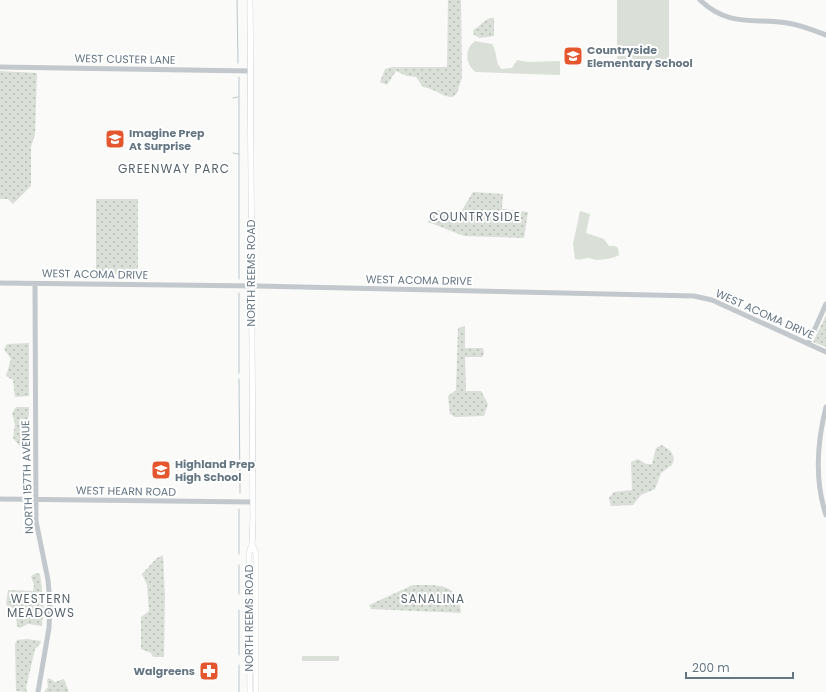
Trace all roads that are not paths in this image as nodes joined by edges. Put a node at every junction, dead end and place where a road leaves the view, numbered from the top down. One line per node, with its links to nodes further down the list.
1 (250, 0): 5 (main road, NORTH REEMS ROAD)
2 (700, 0): 3 (street)
3 (826, 35)
4 (0, 67): 5 (street, WEST CUSTER LANE)
5 (250, 70): 8 (main road, NORTH REEMS ROAD)
6 (0, 283): 7 (street, WEST ACOMA DRIVE)
7 (35, 284): 8 (street, WEST ACOMA DRIVE); 14 (street, NORTH 157TH AVENUE)
8 (251, 286): 10 (street, WEST ACOMA DRIVE); 15 (main road, NORTH REEMS ROAD)
9 (826, 304): 10 (street)
10 (808, 344): 11 (street, WEST ACOMA DRIVE)
11 (826, 352)
12 (826, 407): 16 (street)
13 (0, 499): 14 (street, WEST HEARN ROAD)
14 (36, 499): 15 (street, WEST HEARN ROAD); 18 (street, NORTH 157TH AVENUE)
15 (252, 502): 17 (main road, NORTH REEMS ROAD)
16 (826, 515)
17 (252, 545): 19 (main road, NORTH REEMS ROAD); 20 (main road, NORTH REEMS ROAD)
18 (38, 692)
19 (250, 692)
20 (256, 692)

